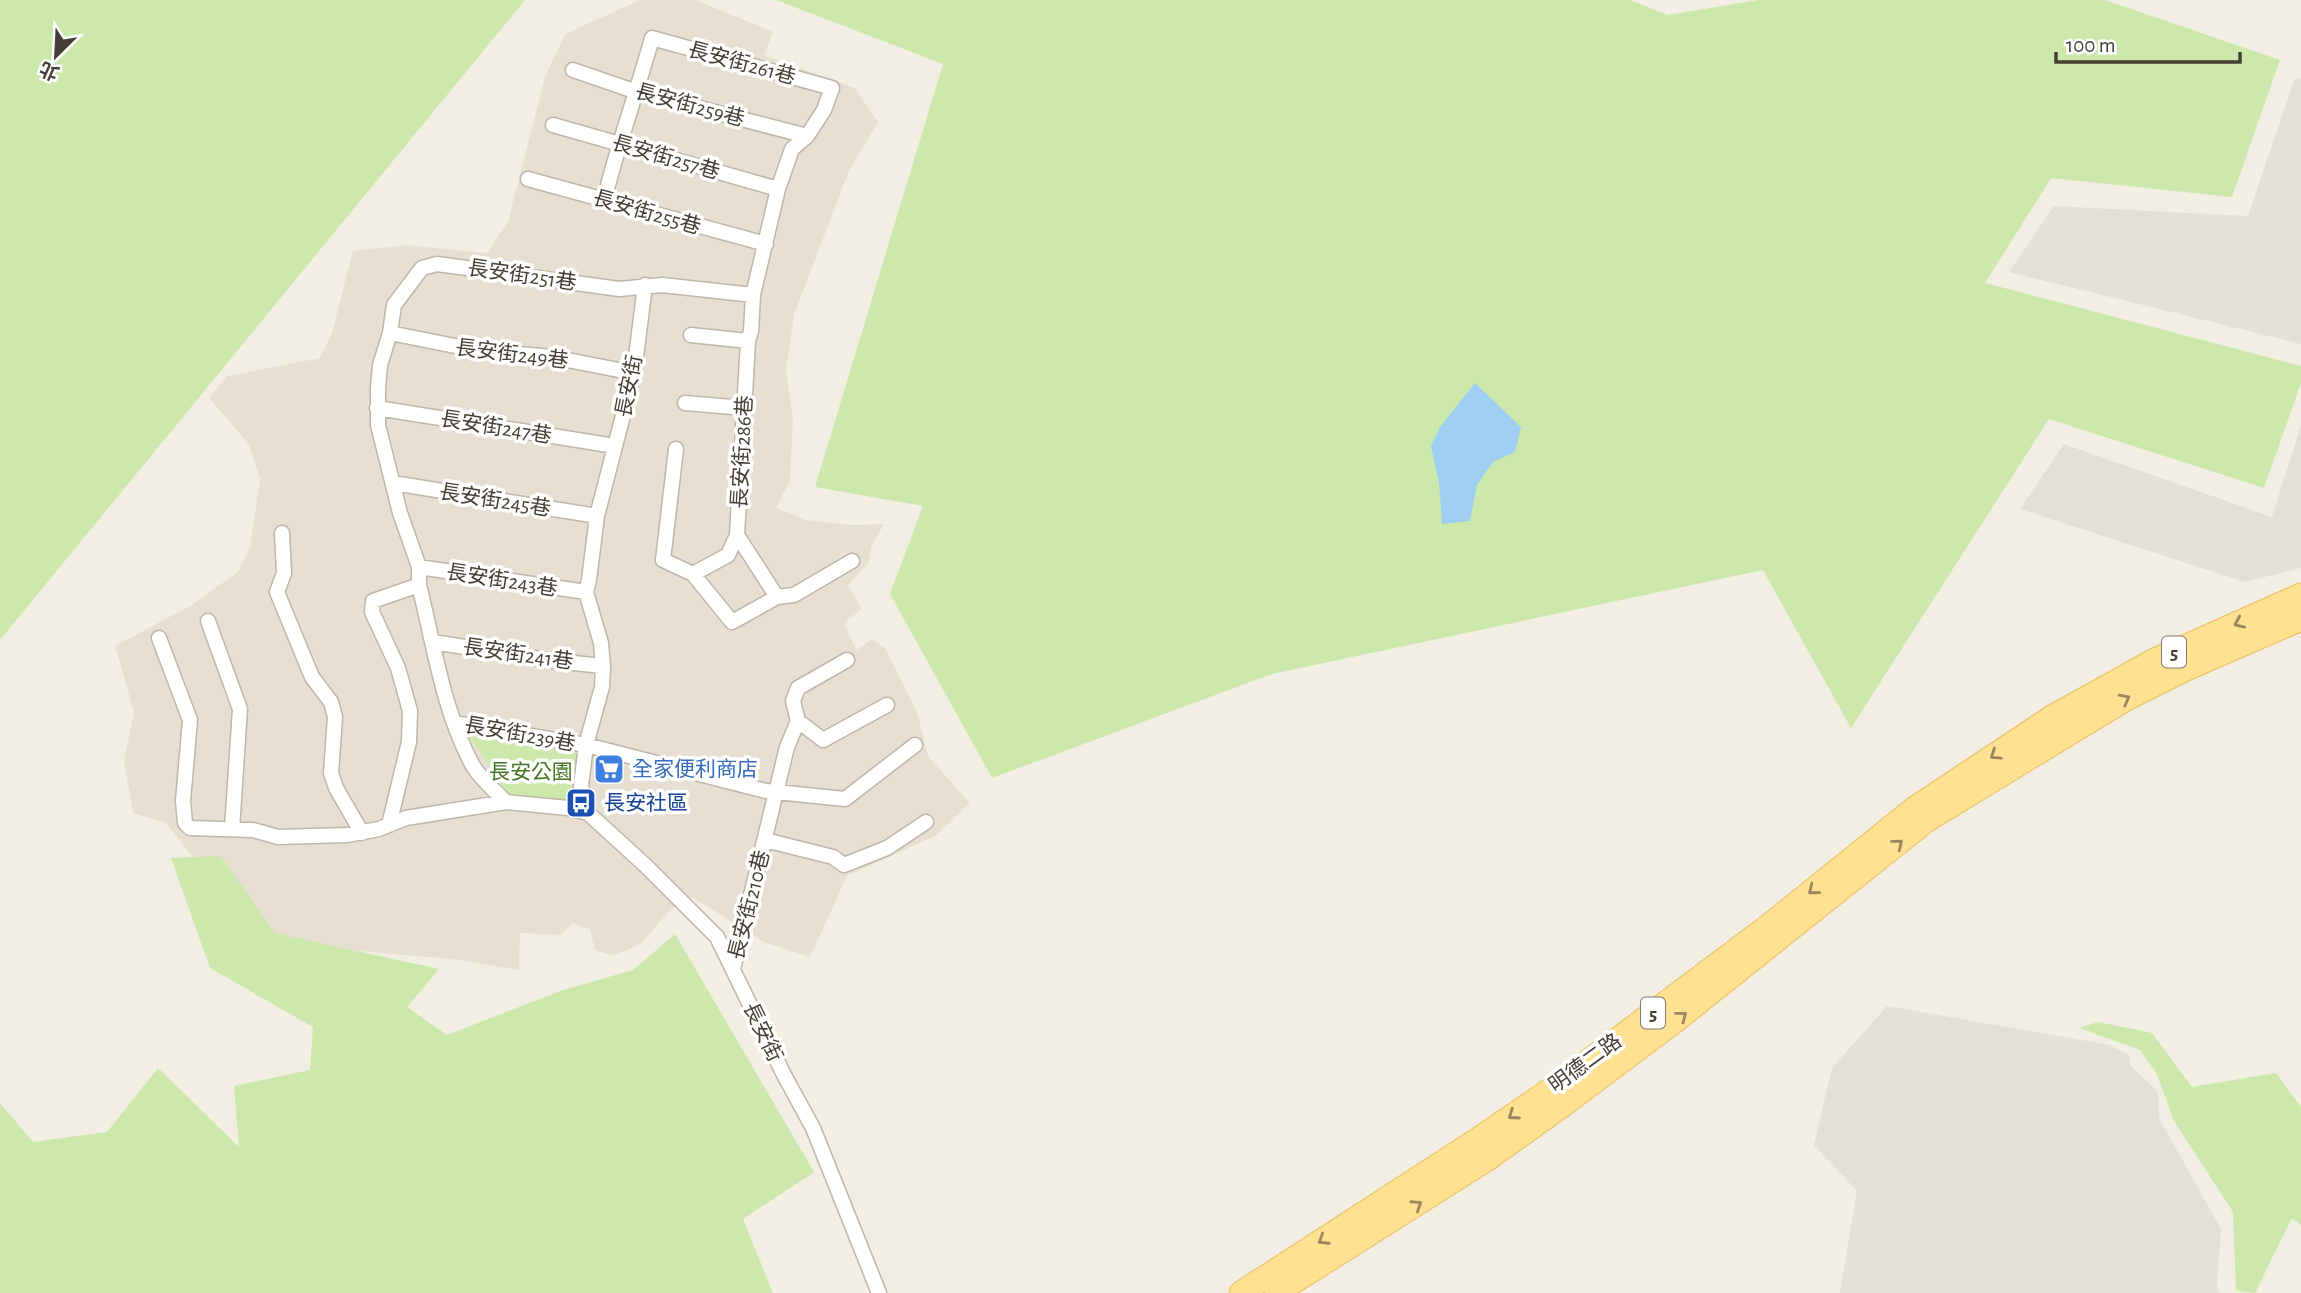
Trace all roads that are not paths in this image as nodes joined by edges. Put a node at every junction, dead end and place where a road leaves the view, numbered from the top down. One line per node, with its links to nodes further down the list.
1 (573, 70): 2 (street, 長安街259巷)
2 (637, 92): 4 (street, 長安街259巷); 4 (street, 長安街261巷); 5 (street)
3 (553, 125): 5 (street, 長安街257巷)
4 (807, 136): 7 (street)
5 (618, 144): 7 (street, 長安街257巷); 8 (street)
6 (528, 179): 8 (street, 長安街255巷)
7 (778, 189): 9 (street)
8 (604, 200): 9 (street, 長安街255巷)
9 (766, 244): 11 (street)
10 (645, 285): 11 (street); 12 (street, 長安街251巷); 15 (street, 長安街)
11 (753, 295): 14 (street, 長安街286巷)
12 (390, 333): 15 (street, 長安街249巷); 17 (street)
13 (691, 335): 14 (street)
14 (748, 341): 18 (street, 長安街286巷)
15 (634, 373): 19 (street, 長安街)
16 (685, 403): 18 (street)
17 (377, 408): 19 (street, 長安街247巷); 21 (street)
18 (744, 408): 24 (street, 長安街286巷)
19 (615, 446): 22 (street, 長安街)
20 (676, 449): 27 (street)
21 (393, 483): 22 (street, 長安街245巷); 26 (street)
22 (597, 516): 29 (street, 長安街)
23 (282, 533): 50 (street)
24 (737, 536): 27 (street); 31 (street, 長安街286巷)
25 (852, 561): 31 (street)
26 (419, 567): 28 (street); 29 (street, 長安街243巷)
27 (693, 574): 31 (street)
28 (419, 585): 35 (street); 48 (street)
29 (586, 592): 37 (street, 長安街)
30 (2301, 595): 41 (main road, 5, one-way to 41)
31 (777, 597)
32 (2301, 619): 41 (main road, 5, one-way to 32)
33 (208, 621): 49 (street)
34 (159, 638): 49 (street)
35 (433, 642): 37 (street, 長安街241巷); 40 (street)
36 (847, 660): 39 (street)
37 (603, 666): 42 (street, 長安街)
38 (887, 705): 39 (street)
39 (798, 721): 44 (street, 長安街210巷)
40 (454, 723): 42 (street, 長安街239巷); 45 (street)
41 (2059, 726): 54 (main road, 明德二路 / 5, one-way to 54); 55 (main road, 明德二路 / 5, one-way to 41)
42 (586, 745): 44 (street, 長安街239巷); 46 (street, 長安街)
43 (915, 746): 44 (street, 長安街239巷)
44 (776, 792): 51 (street, 長安街210巷)
45 (506, 802): 46 (street); 48 (street)
46 (588, 813): 52 (street, 長安街)
47 (926, 822): 51 (street, 長安街210巷)
48 (389, 825): 50 (street)
49 (232, 829): 50 (street)
50 (362, 833)
51 (765, 840): 52 (street, 長安街210巷)
52 (733, 969): 53 (street, 長安街)
53 (879, 1293)
54 (1241, 1293)
55 (1276, 1293)

